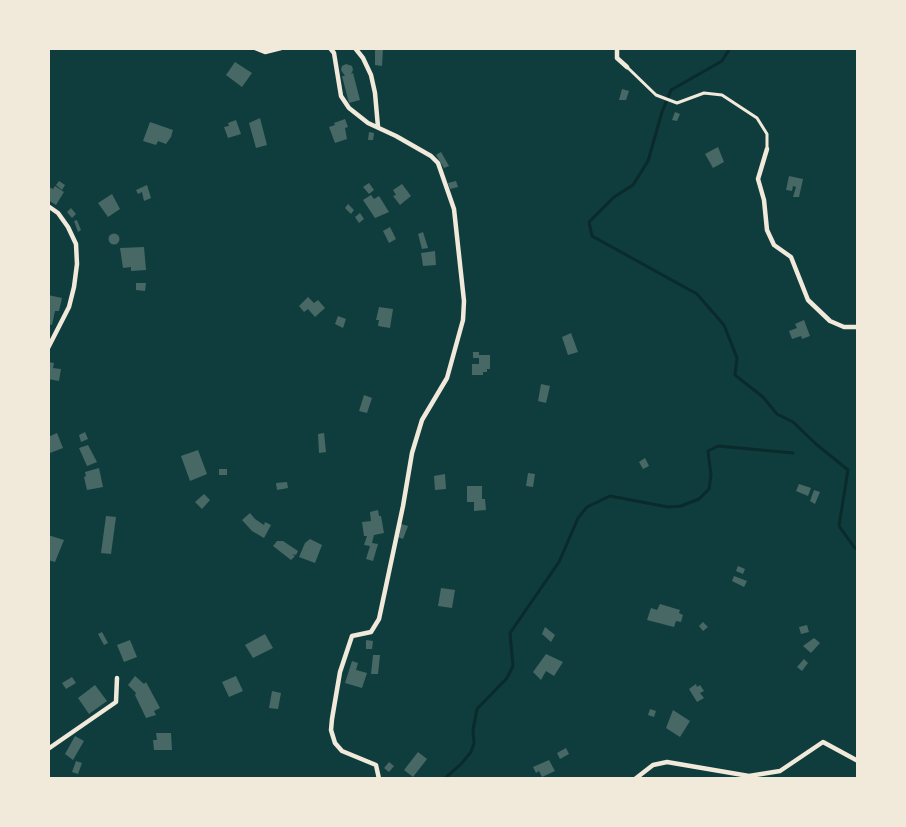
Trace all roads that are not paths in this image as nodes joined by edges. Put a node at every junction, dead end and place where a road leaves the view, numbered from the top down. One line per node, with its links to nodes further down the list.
1 (255, 48): 2 (street)
2 (281, 48)
3 (330, 48): 7 (street)
4 (355, 48): 7 (street)
5 (617, 48): 6 (street)
6 (627, 67): 8 (street)
7 (378, 127): 15 (street)
8 (767, 149): 10 (street)
9 (48, 206): 11 (street)
10 (858, 327)
11 (48, 348)
12 (117, 678): 13 (street)
13 (48, 749)
14 (858, 761): 16 (street)
15 (379, 779)
16 (635, 779)

